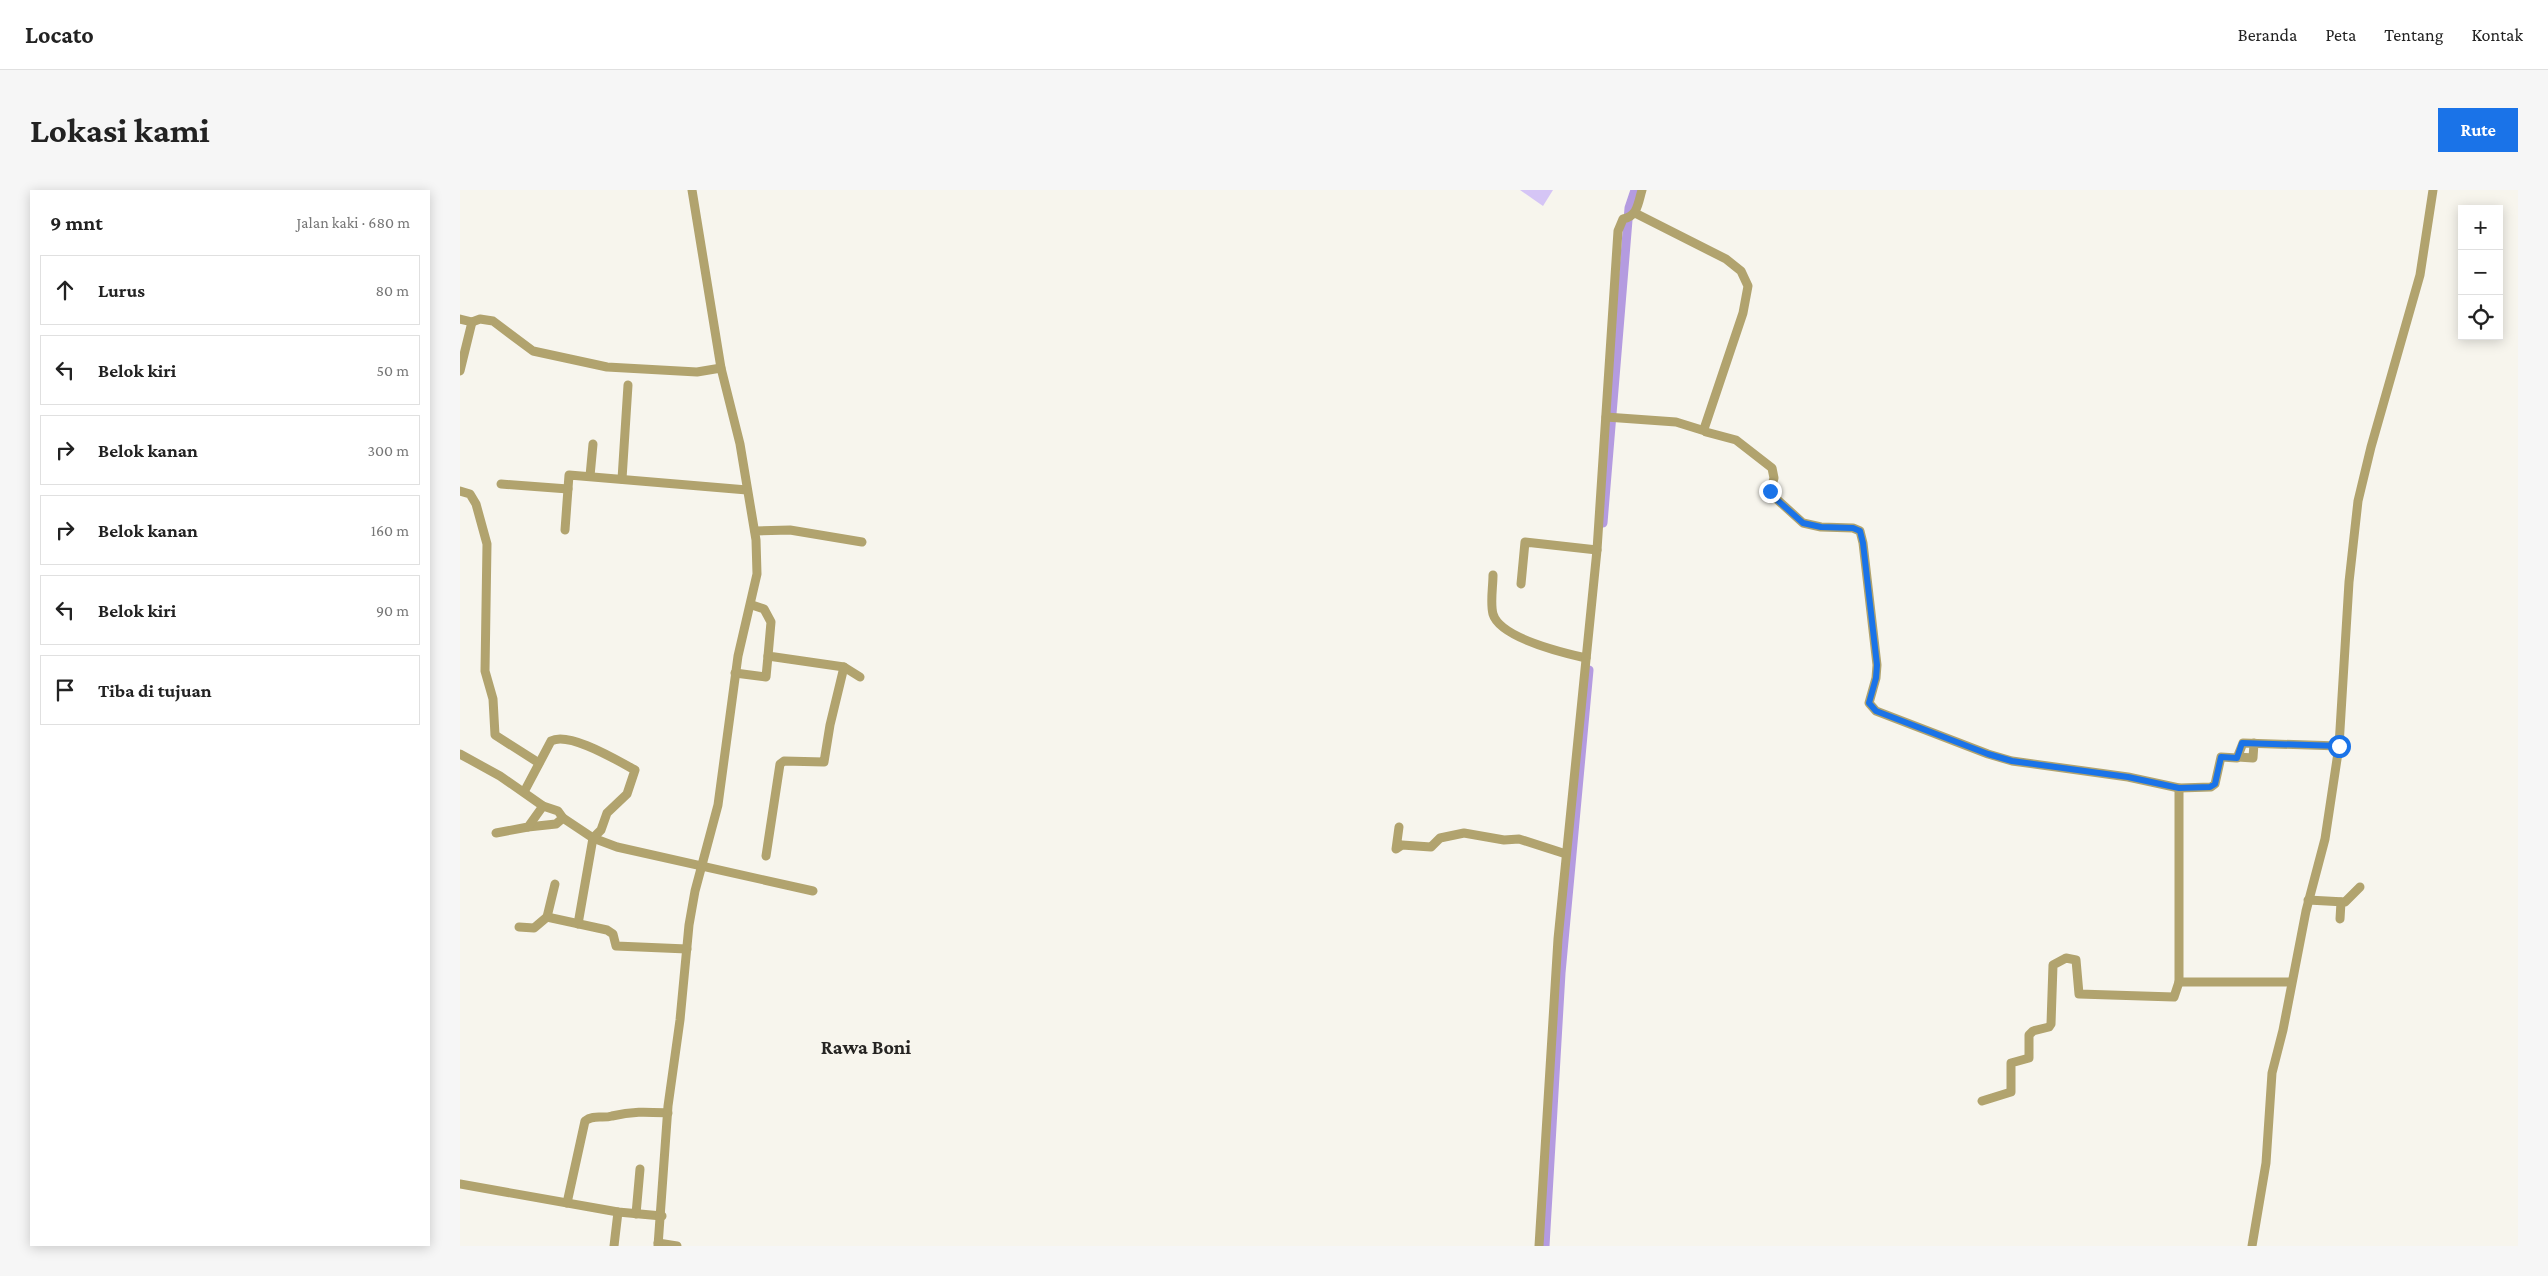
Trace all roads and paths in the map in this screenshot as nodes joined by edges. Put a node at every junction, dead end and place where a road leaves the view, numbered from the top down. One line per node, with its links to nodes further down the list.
1 (692, 190): 7 (street)
2 (1642, 190): 4 (street)
3 (2433, 190): 32 (street)
4 (1629, 216): 10 (street); 11 (street)
5 (460, 319): 6 (street)
6 (472, 322): 7 (street); 8 (street)
7 (721, 368): 17 (street)
8 (460, 371)
9 (628, 385): 14 (street)
10 (1610, 417): 11 (street); 22 (street)
11 (1705, 431): 36 (street)
12 (594, 444): 13 (street)
13 (590, 476): 14 (street); 16 (street)
14 (622, 479): 17 (street)
15 (501, 484): 16 (street)
16 (568, 489): 19 (street)
17 (747, 490): 20 (street)
18 (460, 491): 35 (street)
19 (565, 530)
20 (755, 531): 21 (street); 25 (street)
21 (862, 542)
22 (1597, 550): 24 (street); 27 (street)
23 (1493, 575): 27 (street)
24 (1521, 584)
25 (752, 605): 26 (street); 29 (street)
26 (768, 656): 28 (street); 29 (street)
27 (1586, 658): 44 (street)
28 (844, 667): 30 (street); 45 (street)
29 (735, 673): 46 (street)
30 (860, 677)
31 (2254, 743): 32 (street); 34 (street); 34 (street)
32 (2339, 746): 50 (street)
33 (460, 754): 37 (street)
34 (2238, 757): 36 (street)
35 (539, 763): 37 (street); 43 (street)
36 (2179, 788): 57 (street)
37 (524, 792): 38 (street)
38 (543, 806): 39 (street); 40 (street)
39 (563, 818): 40 (street); 43 (street)
40 (528, 827): 42 (street)
41 (1399, 827): 44 (street)
42 (496, 832)
43 (593, 838): 46 (street); 54 (street)
44 (1566, 854): 70 (street)
45 (766, 856)
46 (701, 868): 49 (street); 56 (street)
47 (554, 884): 52 (street)
48 (2360, 887): 51 (street)
49 (814, 891)
50 (2308, 900): 51 (street); 58 (street)
51 (2341, 902): 53 (street)
52 (547, 917): 54 (street); 55 (street)
53 (2340, 919)
54 (578, 924): 56 (street)
55 (519, 927)
56 (687, 949): 60 (street)
57 (2178, 982): 58 (street); 59 (street)
58 (2290, 982): 71 (street)
59 (1982, 1101)
60 (668, 1113): 63 (street); 66 (street)
61 (640, 1169): 65 (street)
62 (460, 1184): 63 (street)
63 (567, 1203): 64 (street)
64 (618, 1212): 65 (street); 68 (street)
65 (636, 1214): 66 (street)
66 (662, 1216): 67 (street)
67 (658, 1244): 69 (street)
68 (614, 1246)
69 (677, 1246)
70 (1539, 1246)
71 (2252, 1246)

